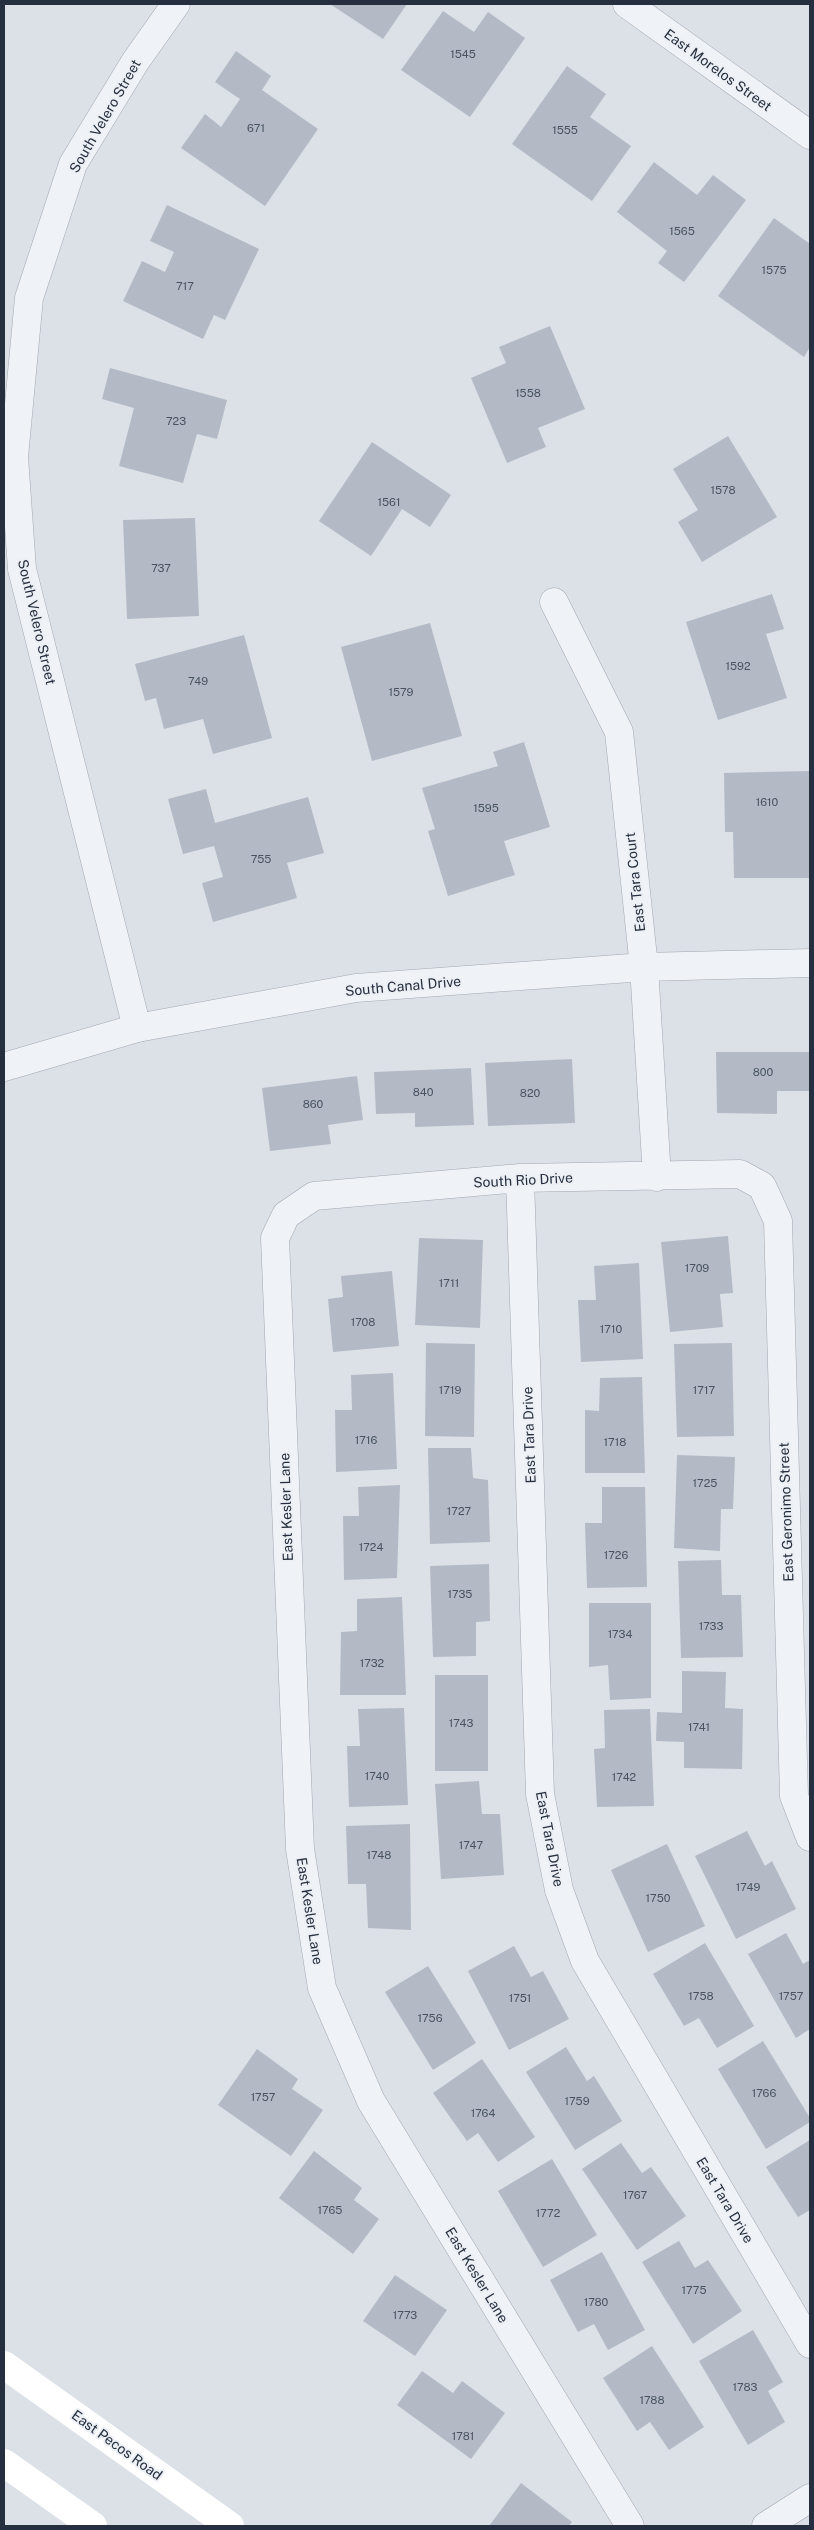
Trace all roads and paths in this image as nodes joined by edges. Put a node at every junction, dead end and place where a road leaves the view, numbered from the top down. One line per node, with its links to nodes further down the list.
1 (176, 4): 7 (street, South Velero Street)
2 (627, 4): 3 (street, East Morelos Street)
3 (810, 136)
4 (554, 602): 6 (street, East Tara Court)
5 (810, 963): 6 (street, South Canal Drive)
6 (644, 968): 7 (street, South Canal Drive); 9 (street, East Tara Court)
7 (137, 1028): 8 (street, South Canal Drive)
8 (4, 1067)
9 (657, 1177): 10 (street, South Rio Drive); 11 (street, South Rio Drive)
10 (520, 1178): 12 (street, South Rio Drive); 14 (street, East Tara Drive)
11 (762, 1186): 13 (street, East Geronimo Street)
12 (286, 1215): 20 (street, East Kesler Lane)
13 (810, 1837)
14 (810, 2344)
15 (4, 2364): 19 (main road, East Pecos Road)
16 (4, 2463): 18 (main road)
17 (810, 2498): 21 (street)
18 (93, 2526)
19 (230, 2526)
20 (630, 2526)
21 (766, 2526)

